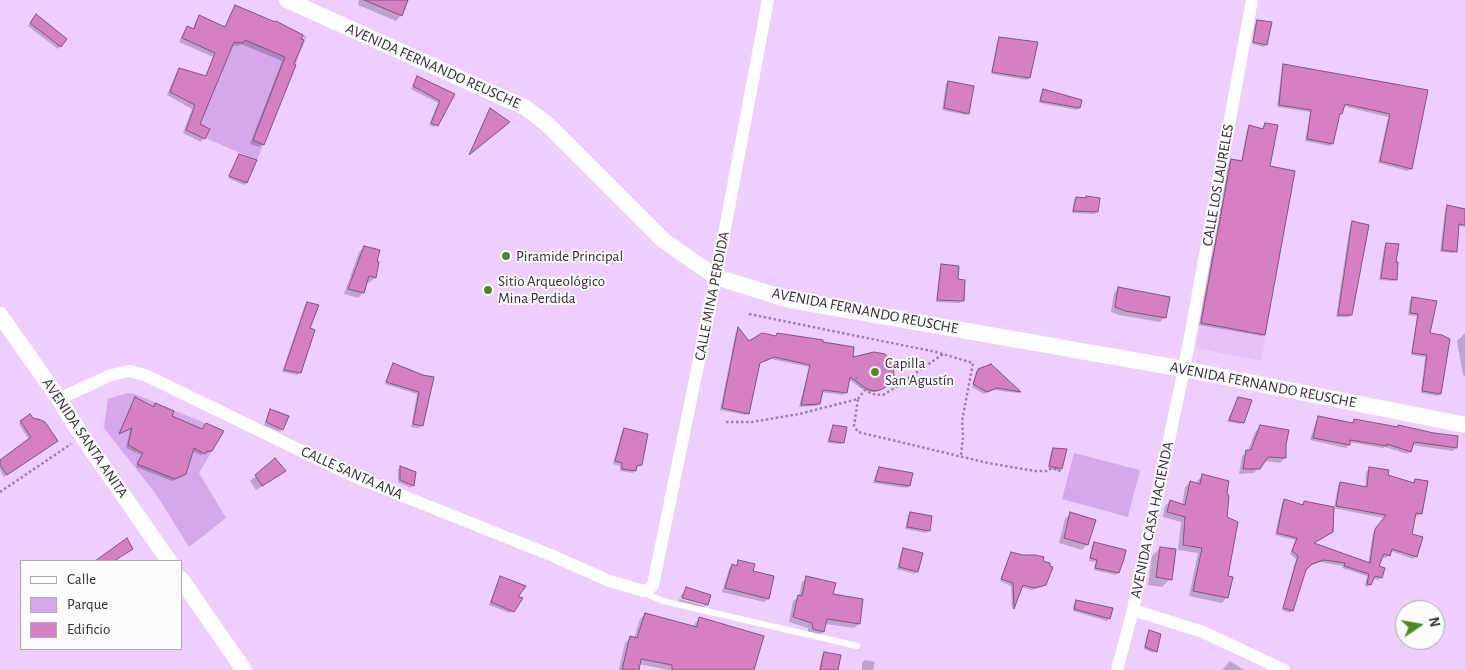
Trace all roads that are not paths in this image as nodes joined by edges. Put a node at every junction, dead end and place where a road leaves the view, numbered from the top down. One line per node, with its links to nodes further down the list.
1 (287, 0): 4 (street, AVENIDA FERNANDO REUSCHE)
2 (768, 0): 4 (street, CALLE MINA PERDIDA)
3 (1252, 0): 6 (street, CALLE LOS LAURELES)
4 (716, 277): 6 (street, AVENIDA FERNANDO REUSCHE); 11 (street, CALLE MINA PERDIDA)
5 (0, 315): 7 (street, AVENIDA SANTA ANITA)
6 (1184, 369): 8 (street, AVENIDA FERNANDO REUSCHE); 12 (street, AVENIDA CASA HACIENDA)
7 (60, 399): 9 (street, AVENIDA SANTA ANITA); 11 (street, CALLE SANTA ANA)
8 (1465, 425)
9 (168, 560)
10 (182, 580): 14 (street)
11 (646, 590): 13 (lane)
12 (1133, 610): 15 (street, AVENIDA CASA HACIENDA); 16 (street)
13 (857, 646)
14 (244, 670)
15 (1117, 670)
16 (1284, 670)

